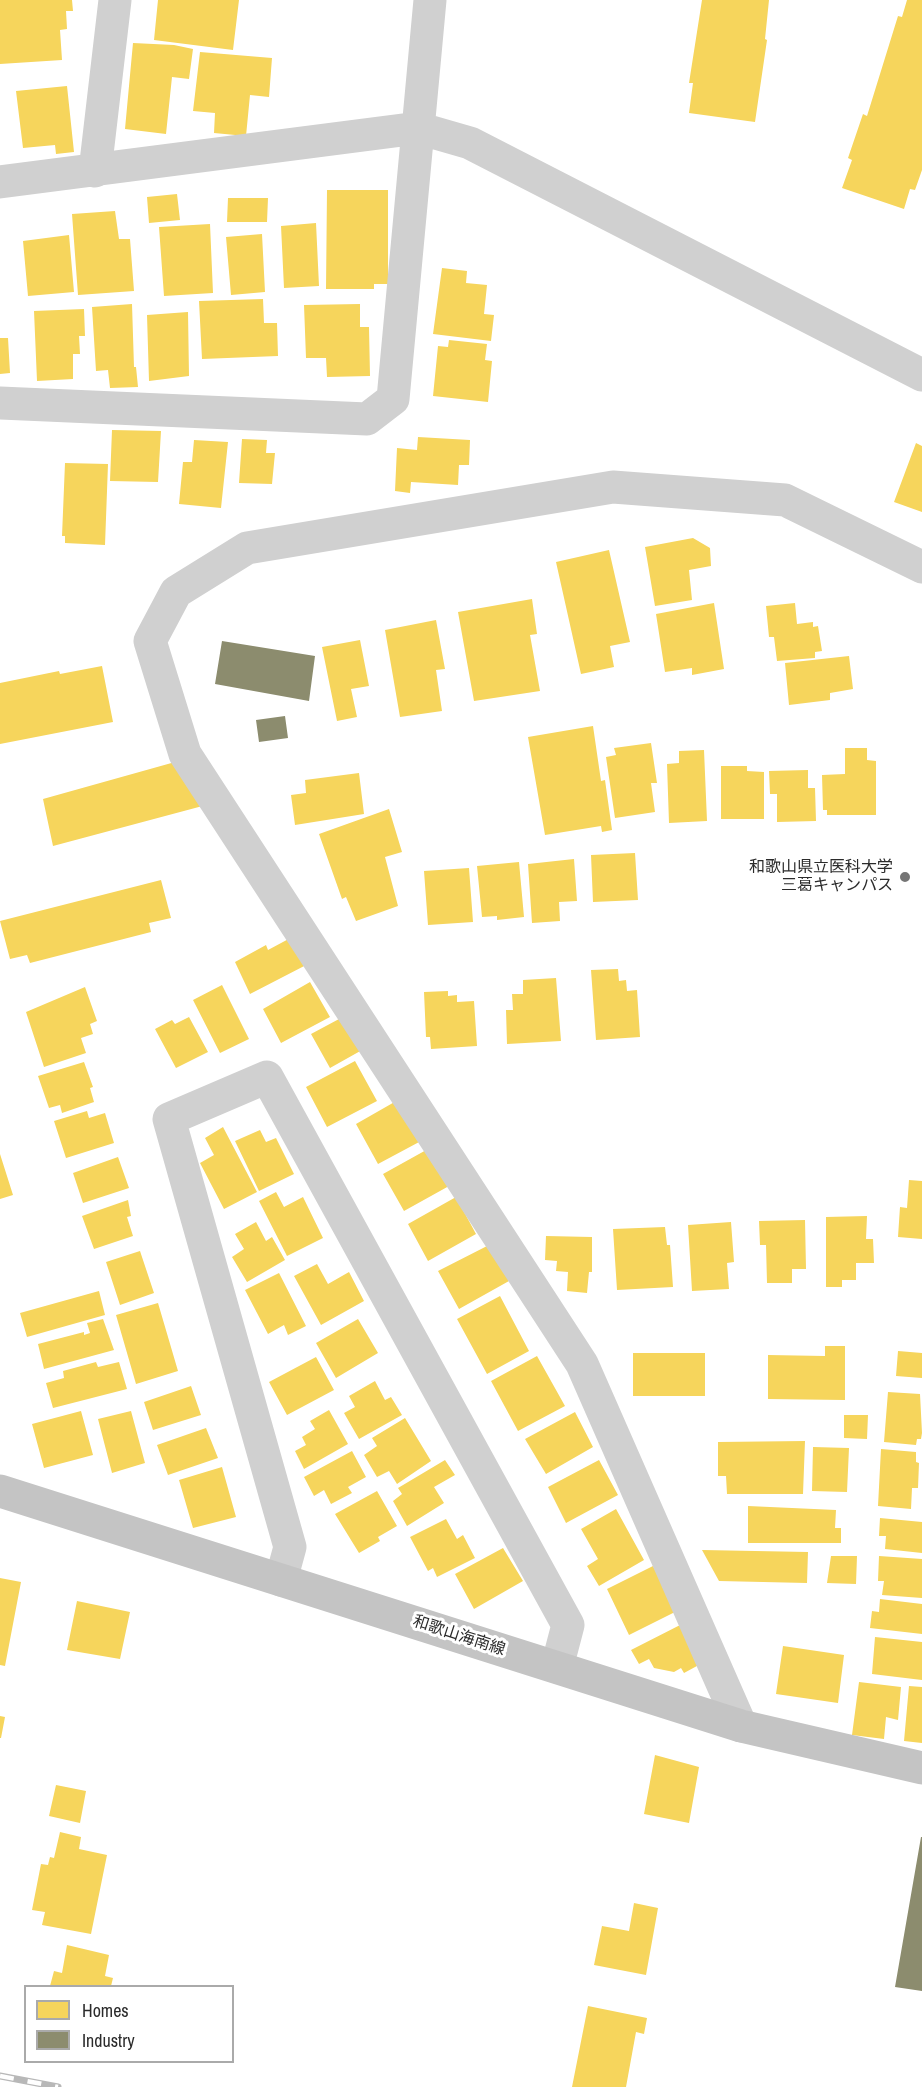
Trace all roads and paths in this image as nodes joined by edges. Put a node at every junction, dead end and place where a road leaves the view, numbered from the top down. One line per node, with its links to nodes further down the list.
1 (114, 0): 4 (street)
2 (430, 0): 3 (street)
3 (418, 128): 4 (street); 6 (street); 7 (street)
4 (95, 171): 5 (street)
5 (0, 182)
6 (922, 375)
7 (0, 403)
8 (922, 567): 12 (street)
9 (0, 1491): 10 (main road, 和歌山海南線)
10 (281, 1580): 11 (main road, 和歌山海南線); 11 (street)
11 (557, 1667): 12 (main road, 和歌山海南線)
12 (741, 1726): 13 (main road, 和歌山海南線)
13 (922, 1768)

